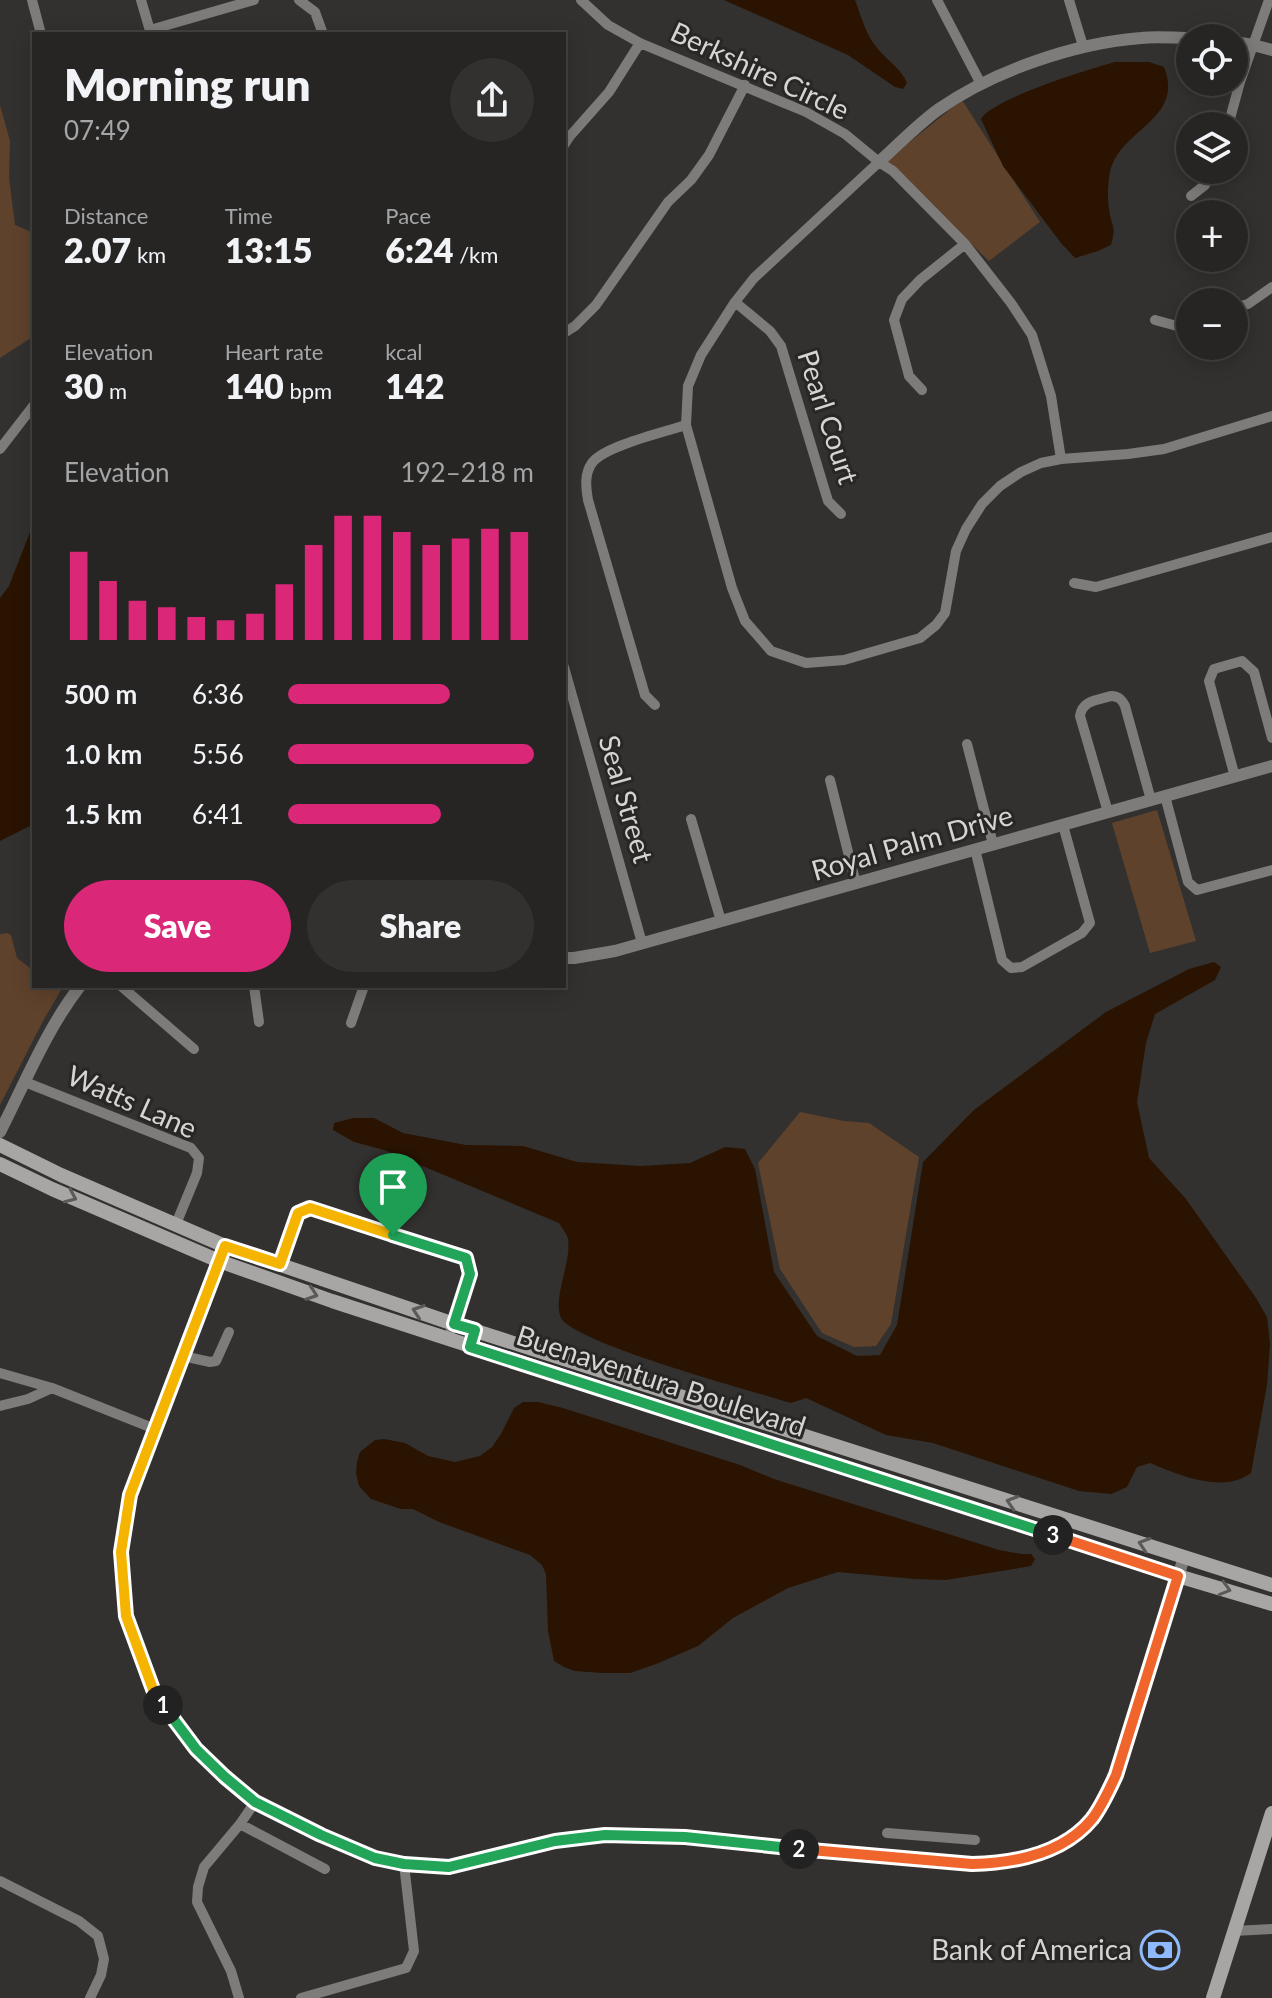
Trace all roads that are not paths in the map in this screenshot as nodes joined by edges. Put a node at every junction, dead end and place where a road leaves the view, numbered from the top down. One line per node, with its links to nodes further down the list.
1 (32, 0): 9 (street)
2 (141, 0): 10 (street)
3 (254, 0): 10 (street)
4 (299, 0): 11 (street)
5 (581, 0): 13 (street, Berkshire Circle)
6 (937, 0): 18 (street)
7 (1069, 0): 16 (street)
8 (1269, 0): 15 (street)
9 (40, 32)
10 (150, 32)
11 (322, 32)
12 (1176, 38): 16 (street)
13 (640, 43): 19 (street, Berkshire Circle); 21 (street)
14 (1248, 44): 15 (street)
15 (1253, 45): 17 (street); 20 (street)
16 (1083, 46): 18 (street)
17 (1272, 50)
18 (981, 84): 22 (street)
19 (745, 85): 22 (street, Berkshire Circle); 31 (street)
20 (1232, 112)
21 (566, 142)
22 (879, 162): 25 (street, Berkshire Circle); 27 (street)
23 (1206, 184): 24 (street)
24 (1191, 196)
25 (965, 244): 32 (street); 37 (street, Berkshire Circle)
26 (1272, 287): 28 (street)
27 (735, 302): 35 (street); 38 (street, Pearl Court)
28 (1248, 304)
29 (1155, 320): 30 (street)
30 (1176, 326)
31 (566, 332)
32 (922, 390)
33 (32, 408): 36 (street)
34 (1272, 416): 37 (street)
35 (686, 425): 37 (street); 42 (street)
36 (0, 449)
37 (1061, 459)
38 (841, 514)
39 (1272, 537): 40 (street)
40 (1074, 583)
41 (566, 674): 58 (street, Seal Street)
42 (655, 705)
43 (1272, 738): 46 (street)
44 (967, 744): 53 (street)
45 (1272, 766): 46 (street, Royal Palm Drive)
46 (1235, 777): 48 (street, Royal Palm Drive)
47 (830, 780): 56 (street)
48 (1165, 796): 49 (street, Royal Palm Drive); 55 (street)
49 (1151, 800): 50 (street, Royal Palm Drive); 50 (street)
50 (1108, 812): 52 (street, Royal Palm Drive)
51 (691, 819): 57 (street)
52 (1063, 825): 53 (street, Royal Palm Drive); 54 (street)
53 (993, 844): 54 (street, Royal Palm Drive)
54 (975, 849): 56 (street, Royal Palm Drive)
55 (1272, 870)
56 (856, 884): 57 (street, Royal Palm Drive)
57 (721, 921): 58 (street, Royal Palm Drive)
58 (642, 943): 59 (street, Royal Palm Drive)
59 (566, 958)
60 (79, 988): 67 (street)
61 (123, 988): 66 (street)
62 (254, 988): 64 (street)
63 (363, 988): 65 (street)
64 (259, 1022)
65 (351, 1023)
66 (194, 1049)
67 (25, 1082): 68 (street); 71 (street, Watts Lane)
68 (0, 1132)
69 (0, 1145): 71 (main road, Buenaventura Boulevard)
70 (0, 1164): 73 (main road, Buenaventura Boulevard, one-way to 73)
71 (176, 1224): 72 (main road, Buenaventura Boulevard)
72 (225, 1246): 73 (street); 74 (main road, Buenaventura Boulevard)
73 (219, 1261): 78 (main road, Buenaventura Boulevard, one-way to 78); 80 (street)
74 (280, 1264): 75 (main road, Buenaventura Boulevard, one-way to 74); 75 (street)
75 (454, 1324): 76 (main road, Buenaventura Boulevard); 78 (street)
76 (475, 1330): 79 (street); 85 (main road, Buenaventura Boulevard, one-way to 76)
77 (229, 1332): 80 (street)
78 (448, 1339): 79 (main road, Buenaventura Boulevard)
79 (470, 1347): 86 (main road, Buenaventura Boulevard)
80 (183, 1356): 84 (street)
81 (0, 1373): 82 (street)
82 (52, 1388): 83 (street); 84 (street)
83 (0, 1406)
84 (155, 1429): 89 (street)
85 (1184, 1557): 86 (street); 87 (main road, Buenaventura Boulevard)
86 (1178, 1576): 88 (main road, Buenaventura Boulevard, one-way to 88); 94 (street)
87 (1272, 1585)
88 (1272, 1604)
89 (255, 1802): 91 (street); 94 (street)
90 (1272, 1813): 98 (main road)
91 (240, 1824): 95 (street); 100 (street)
92 (887, 1833): 93 (street)
93 (975, 1840)
94 (404, 1864): 101 (street)
95 (325, 1869)
96 (0, 1881): 99 (street)
97 (1272, 1929): 98 (street)
98 (1234, 1931): 102 (main road)
99 (90, 1998)
100 (239, 1998)
101 (301, 1998)
102 (1213, 1998)

